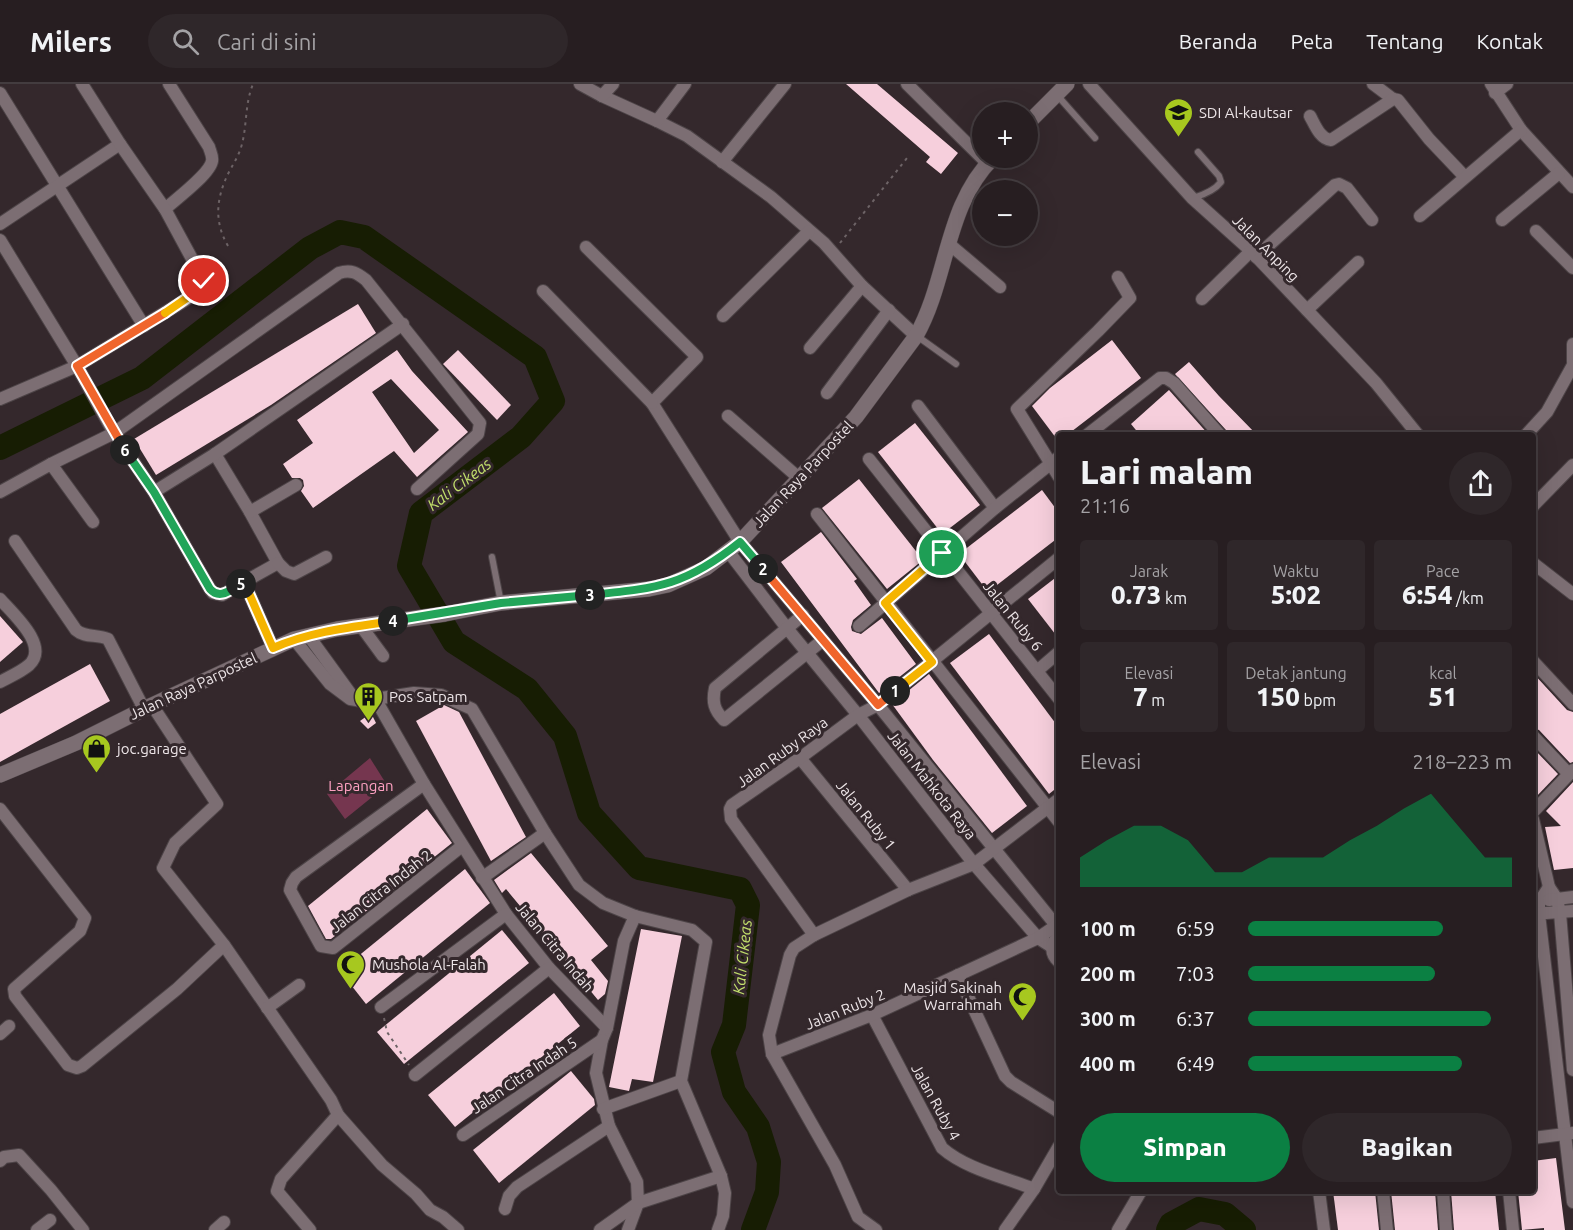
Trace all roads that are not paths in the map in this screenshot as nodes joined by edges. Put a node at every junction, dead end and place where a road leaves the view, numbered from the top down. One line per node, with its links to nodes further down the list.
1 (82, 84): 21 (street)
2 (169, 84): 31 (street)
3 (580, 84): 14 (street)
4 (613, 84): 14 (street)
5 (685, 84): 18 (street)
6 (785, 84): 24 (street)
7 (907, 84): 22 (street)
8 (1089, 84): 30 (street, Jalan Anping)
9 (1373, 84): 15 (street)
10 (1507, 84): 11 (street)
11 (1493, 88): 19 (street)
12 (1062, 89): 16 (main road); 20 (lane)
13 (0, 93): 28 (street)
14 (602, 96): 18 (street)
15 (1393, 99): 17 (street); 27 (street)
16 (1038, 113)
17 (1310, 116)
18 (657, 121): 24 (street)
19 (1521, 130): 26 (street); 27 (street)
20 (1095, 138)
21 (120, 144): 28 (street); 31 (street)
22 (972, 144)
23 (1198, 152): 30 (lane)
24 (722, 162): 36 (street)
25 (985, 168): 39 (main road, Jalan Raya Parpostel)
26 (1559, 173): 29 (street); 34 (street)
27 (1465, 177): 32 (street)
28 (58, 185): 35 (street); 53 (street)
29 (1573, 187)
30 (1192, 198): 41 (street, Jalan Anping)
31 (165, 209): 53 (street)
32 (1420, 216)
33 (1372, 220): 41 (street)
34 (1502, 220)
35 (0, 224)
36 (809, 231): 45 (street); 51 (street)
37 (1536, 231): 43 (street)
38 (0, 240): 59 (street)
39 (948, 243): 46 (street); 54 (main road, Jalan Raya Parpostel)
40 (586, 247): 62 (street)
41 (1253, 254): 48 (street); 50 (street, Jalan Anping)
42 (1358, 262): 50 (street)
43 (1573, 268)
44 (1118, 277): 72 (street)
45 (862, 286): 49 (street); 56 (street)
46 (1000, 287)
47 (543, 291): 62 (street)
48 (1202, 299)
49 (889, 310): 54 (street); 60 (street)
50 (1307, 310): 67 (street, Jalan Anping)
51 (723, 316)
52 (403, 324): 69 (street); 70 (street); 77 (street)
53 (144, 326): 59 (street)
54 (916, 336): 58 (lane); 75 (main road, Jalan Raya Parpostel)
55 (1573, 344): 57 (street)
56 (810, 348)
57 (1573, 363): 68 (street)
58 (956, 364)
59 (77, 366): 61 (street); 69 (street)
60 (827, 393)
61 (0, 399)
62 (652, 403): 86 (street)
63 (918, 406): 81 (street)
64 (728, 416): 75 (street)
65 (1091, 432): 66 (street)
66 (1217, 432)
67 (1416, 432)
68 (1529, 432)
69 (114, 434): 73 (street); 79 (street)
70 (215, 454): 79 (street); 82 (street)
71 (869, 459): 87 (street, Jalan Ruby 6)
72 (1054, 460): 81 (street)
73 (51, 464): 78 (street); 84 (street)
74 (1573, 465): 80 (street)
75 (800, 479): 86 (main road, Jalan Raya Parpostel)
76 (296, 485): 82 (street)
77 (417, 489)
78 (0, 492)
79 (154, 492): 93 (street)
80 (1536, 503)
81 (995, 508): 87 (street)
82 (250, 512): 91 (street)
83 (817, 514): 97 (street)
84 (93, 522)
85 (15, 542): 117 (street)
86 (734, 546): 96 (main road, Jalan Raya Parpostel); 99 (street, Jalan Mahkota Raya); 102 (street, Jalan Mahkota Raya)
87 (942, 553): 97 (street); 98 (street, Jalan Ruby 6)
88 (326, 557): 91 (street)
89 (492, 557): 96 (lane)
90 (1056, 561): 98 (street, Jalan Ruby Raya)
91 (278, 563): 93 (street)
92 (1536, 565): 94 (street)
93 (244, 582): 105 (street)
94 (1573, 594)
95 (0, 599): 112 (street)
96 (501, 603): 100 (main road, Jalan Raya Parpostel)
97 (885, 603): 101 (street); 109 (street)
98 (992, 614): 109 (street, Jalan Ruby Raya); 111 (street, Jalan Ruby 6)
99 (802, 615): 102 (street); 104 (street, Jalan Mahkota Raya)
100 (361, 626): 103 (main road, Jalan Raya Parpostel); 108 (street)
101 (859, 626)
102 (786, 627): 106 (street, Jalan Mahkota Raya); 106 (street)
103 (301, 637): 105 (main road, Jalan Raya Parpostel); 114 (street)
104 (823, 640): 106 (street); 116 (street, Jalan Mahkota Raya)
105 (273, 648): 117 (main road, Jalan Raya Parpostel)
106 (807, 653): 118 (street, Jalan Mahkota Raya)
107 (1056, 654): 111 (street)
108 (382, 657)
109 (932, 662): 116 (street, Jalan Ruby Raya); 125 (street)
110 (1536, 664): 115 (street)
111 (1037, 670): 113 (street, Jalan Ruby 6)
112 (0, 682)
113 (1056, 695)
114 (376, 700): 123 (street, Jalan Citra Indah); 130 (street)
115 (1573, 704)
116 (878, 705): 118 (street, Jalan Ruby Raya); 132 (street, Jalan Mahkota Raya)
117 (148, 707): 122 (main road, Jalan Raya Parpostel); 149 (street)
118 (858, 715): 120 (street, Jalan Ruby Raya); 133 (street, Jalan Mahkota Raya)
119 (1536, 738): 121 (street)
120 (800, 758): 136 (street, Jalan Ruby 1); 147 (street, Jalan Ruby Raya)
121 (1571, 772): 127 (street)
122 (0, 775)
123 (424, 784): 131 (street, Jalan Citra Indah); 131 (street, Jalan Citra Indah 2)
124 (1056, 802): 125 (street)
125 (1049, 808): 128 (street); 132 (street)
126 (0, 809): 149 (street)
127 (1536, 815)
128 (1056, 818)
129 (1536, 832): 135 (street)
130 (545, 833): 134 (street); 143 (street)
131 (462, 846): 134 (street, Jalan Citra Indah)
132 (994, 848): 133 (street); 144 (street, Jalan Mahkota Raya)
133 (974, 864): 136 (street); 148 (street, Jalan Mahkota Raya)
134 (482, 878): 142 (street, Jalan Citra Indah)
135 (1549, 887): 138 (street); 139 (street)
136 (908, 890): 147 (street)
137 (1573, 897): 138 (street)
138 (1557, 899): 139 (street); 141 (street)
139 (1536, 908): 141 (street); 167 (street)
140 (1573, 911): 141 (street)
141 (1560, 913): 160 (street)
142 (506, 914): 152 (street, Jalan Citra Indah); 155 (street)
143 (635, 916): 158 (street); 162 (street)
144 (1056, 927)
145 (1056, 931): 148 (street, Jalan Ruby 2)
146 (1056, 934): 150 (street)
147 (814, 935): 159 (street)
148 (1038, 938): 150 (street, Jalan Mahkota Raya); 153 (street, Jalan Ruby 2)
149 (224, 945): 156 (street)
150 (1052, 947): 151 (street)
151 (1056, 958)
152 (549, 968): 158 (street, Jalan Citra Indah); 161 (street)
153 (958, 975): 157 (street, Jalan Ruby 2); 164 (street)
154 (299, 985): 156 (street)
155 (381, 1007)
156 (267, 1008): 165 (street)
157 (872, 1015): 159 (street, Jalan Ruby 2); 173 (street, Jalan Ruby 4)
158 (604, 1034): 163 (street); 168 (street, Jalan Citra Indah 5)
159 (772, 1054): 190 (street)
160 (1573, 1070)
161 (415, 1075)
162 (681, 1081): 163 (street); 172 (street)
163 (603, 1109): 166 (street)
164 (1056, 1110)
165 (338, 1115): 185 (street); 186 (street)
166 (609, 1126): 180 (street); 181 (street)
167 (1569, 1134): 169 (street); 179 (street)
168 (463, 1135)
169 (1536, 1138)
170 (1056, 1151): 173 (street)
171 (0, 1161): 184 (street)
172 (721, 1176): 180 (street); 189 (street)
173 (1034, 1189): 191 (street)
174 (1140, 1194): 192 (street)
175 (1319, 1194): 193 (street)
176 (1383, 1194): 194 (street)
177 (1443, 1194): 195 (street)
178 (1509, 1194): 196 (street)
179 (1573, 1202)
180 (638, 1203): 187 (street); 188 (street)
181 (505, 1209)
182 (50, 1220): 183 (street)
183 (37, 1230)
184 (83, 1230)
185 (310, 1230)
186 (458, 1230)
187 (600, 1230)
188 (628, 1230)
189 (718, 1230)
190 (876, 1230)
191 (1005, 1230)
192 (1118, 1230)
193 (1324, 1230)
194 (1387, 1230)
195 (1446, 1230)
196 (1513, 1230)

